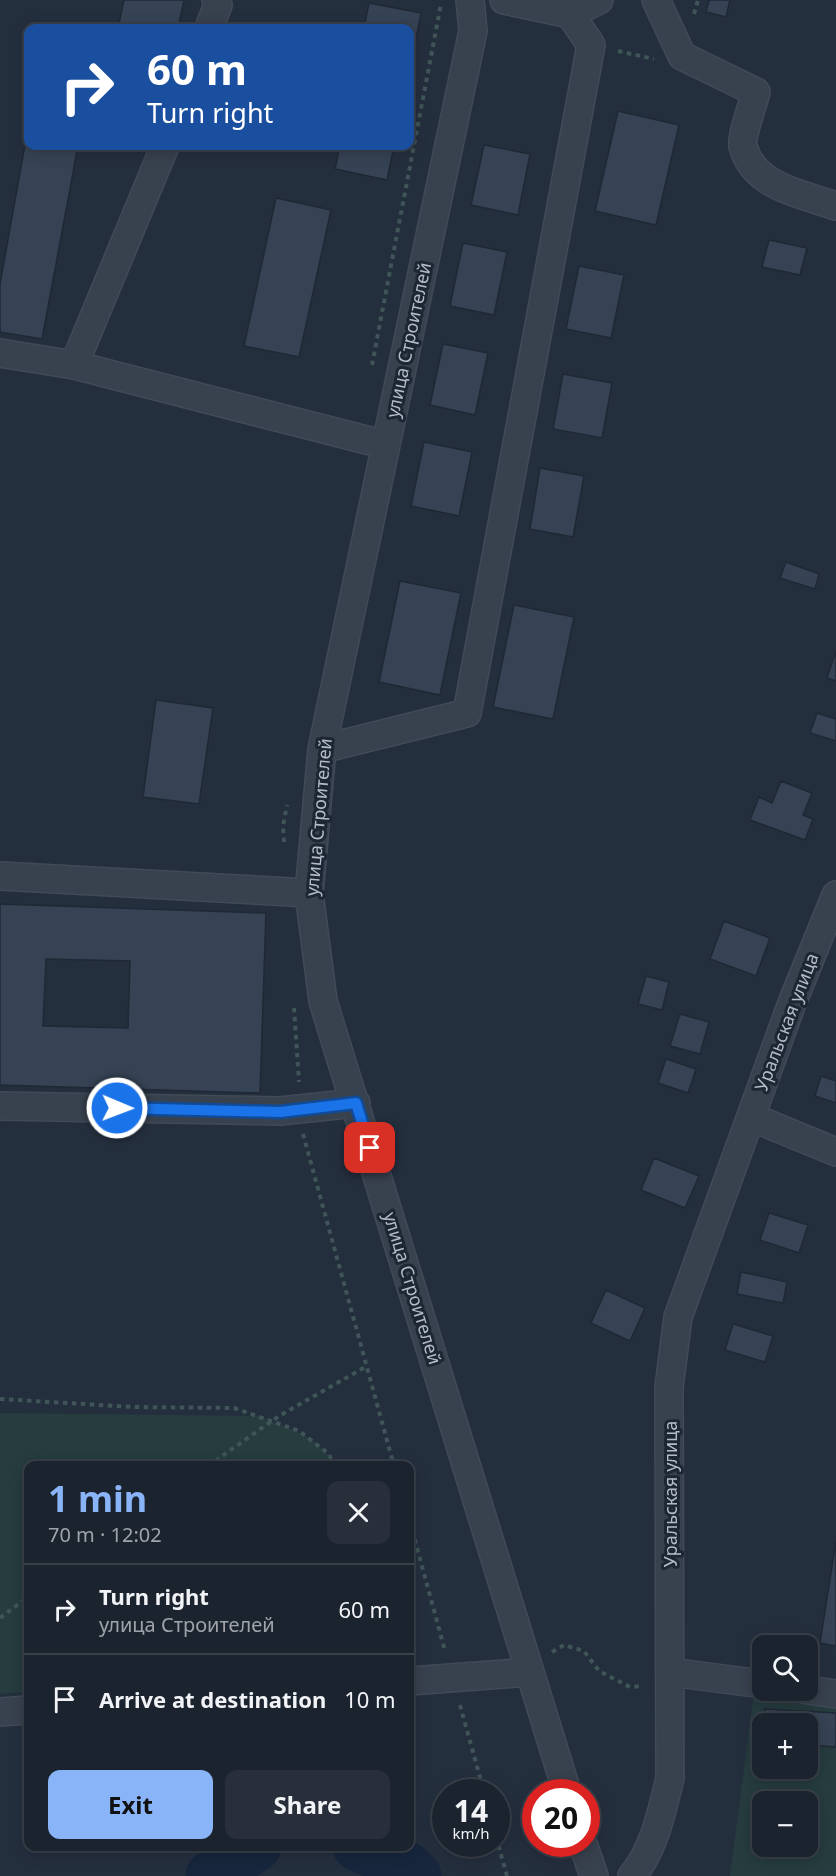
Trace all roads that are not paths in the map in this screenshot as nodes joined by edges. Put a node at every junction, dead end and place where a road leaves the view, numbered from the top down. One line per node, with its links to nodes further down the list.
1 (216, 0): 7 (street)
2 (470, 0): 12 (street, улица Строителей)
3 (504, 0): 6 (street)
4 (596, 0): 6 (street)
5 (656, 0): 9 (street)
6 (570, 14): 13 (street)
7 (211, 24)
8 (163, 150): 11 (street)
9 (836, 206)
10 (0, 353): 11 (street)
11 (74, 365): 12 (street)
12 (386, 445): 13 (street, улица Строителей)
13 (322, 749): 15 (street, улица Строителей)
14 (0, 876): 15 (street)
15 (309, 893): 17 (street, улица Строителей)
16 (836, 895): 19 (street, Уральская улица)
17 (356, 1103): 18 (street); 21 (street, улица Строителей)
18 (0, 1106)
19 (751, 1117): 20 (street); 22 (street, Уральская улица)
20 (836, 1152)
21 (529, 1672): 23 (street); 29 (street, улица Строителей)
22 (670, 1672): 24 (street); 32 (street, Уральская улица)
23 (414, 1681)
24 (752, 1683)
25 (818, 1692): 26 (street)
26 (836, 1695)
27 (24, 1710): 28 (street)
28 (0, 1712)
29 (563, 1779)
30 (587, 1857): 31 (street)
31 (594, 1876)
32 (632, 1876)

